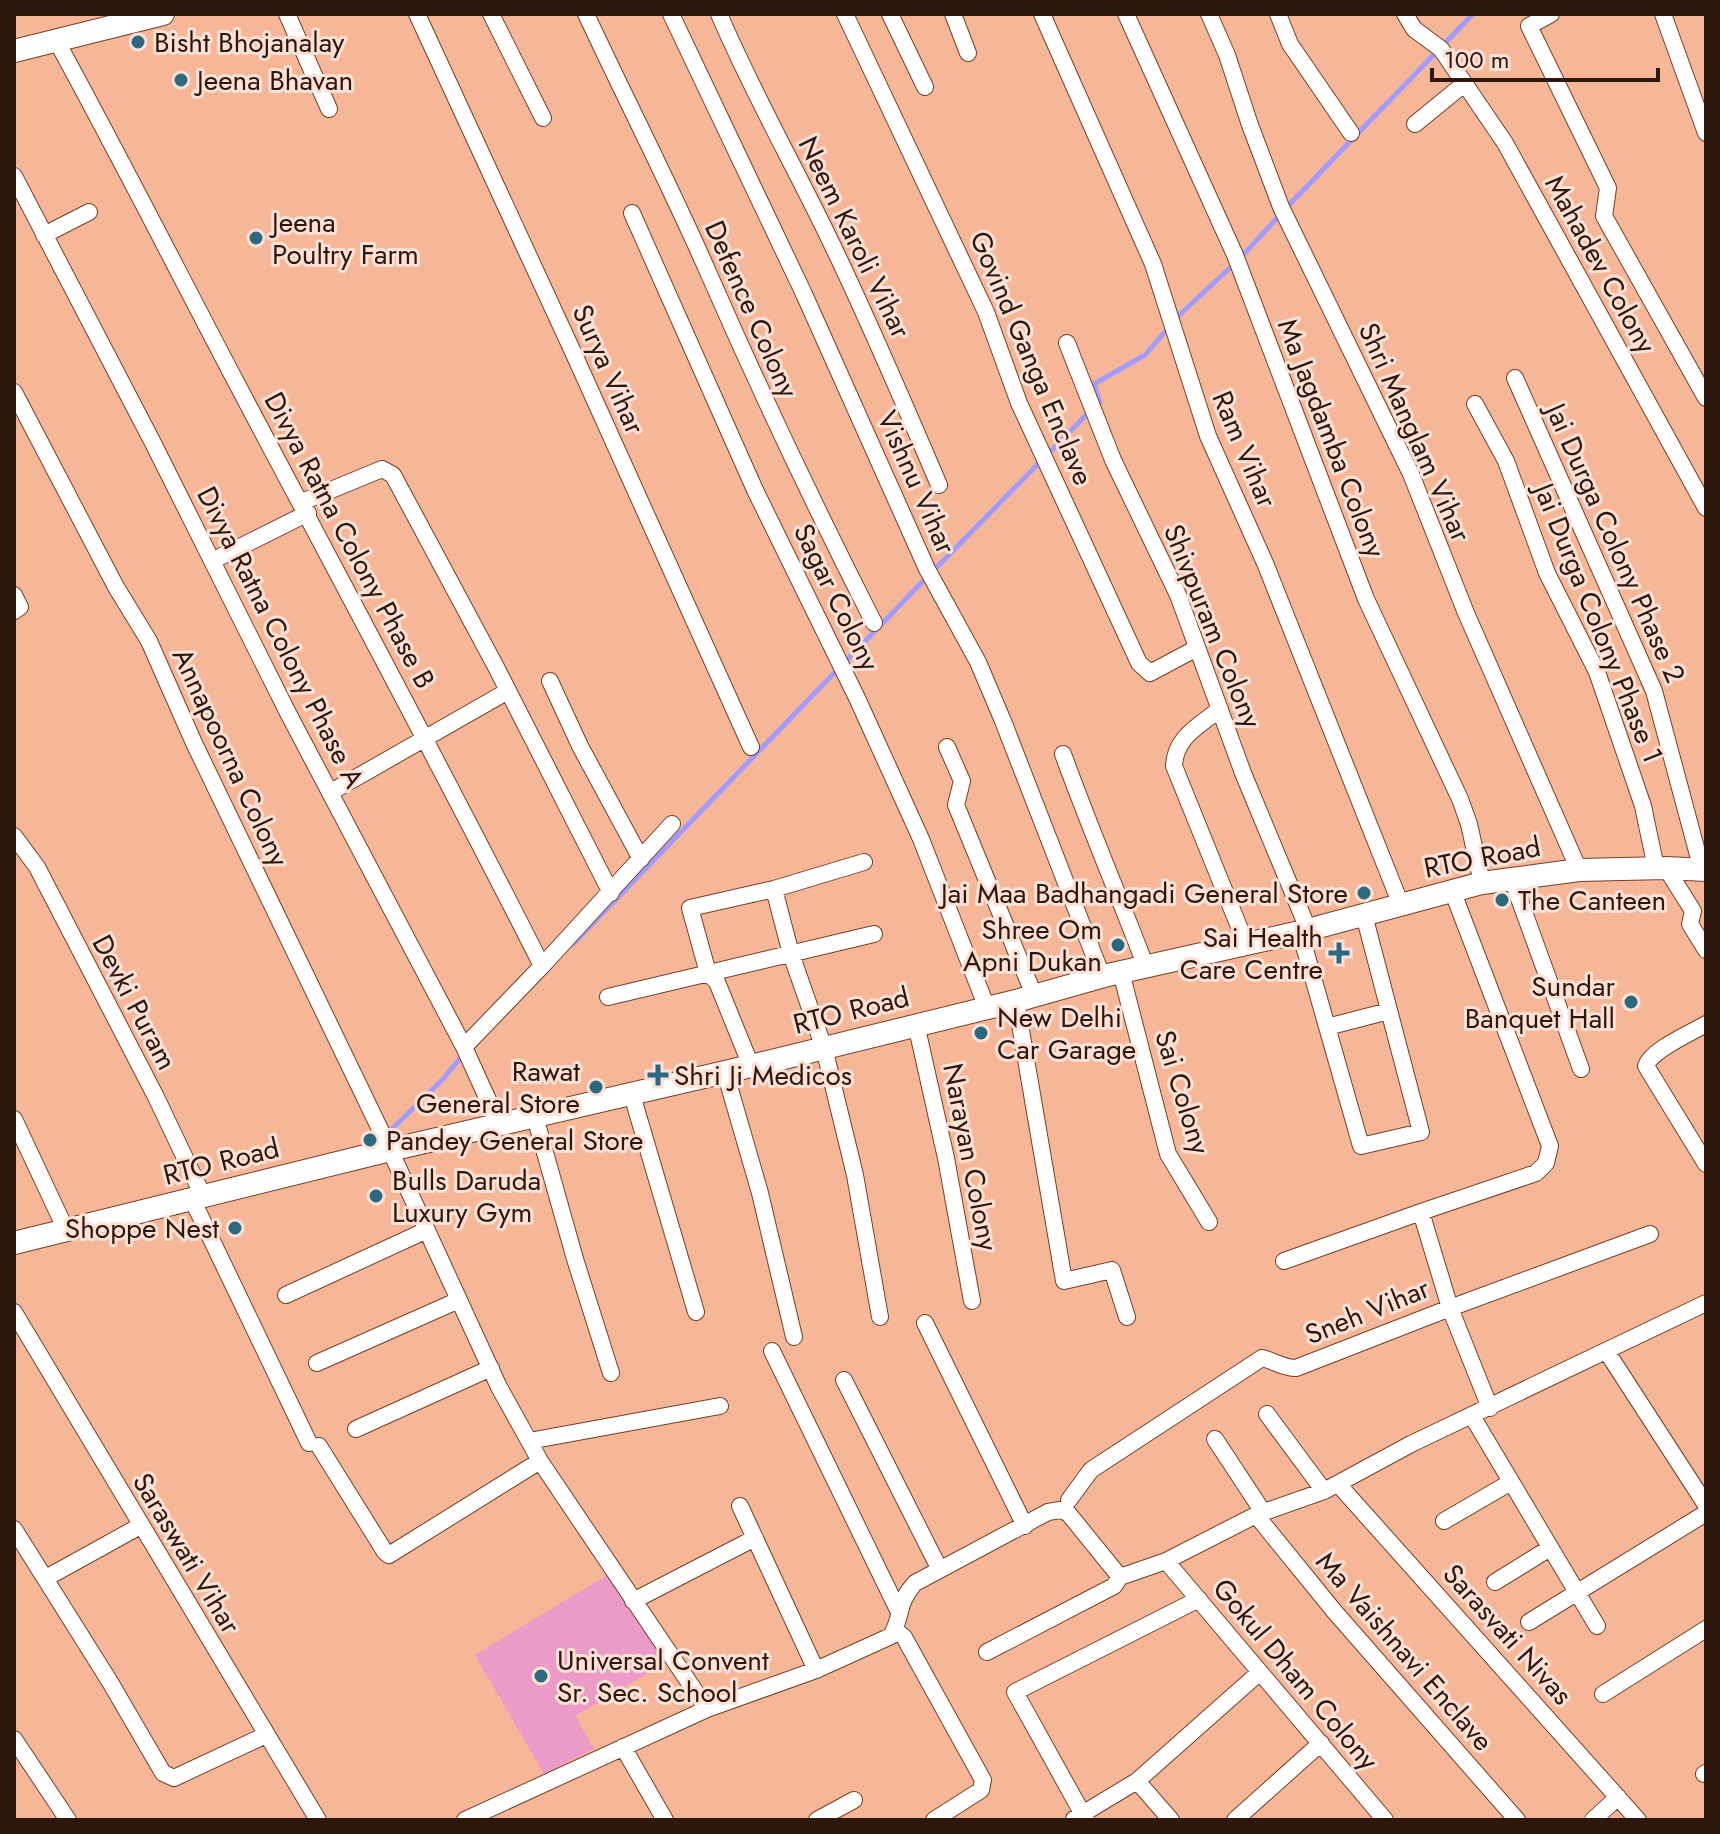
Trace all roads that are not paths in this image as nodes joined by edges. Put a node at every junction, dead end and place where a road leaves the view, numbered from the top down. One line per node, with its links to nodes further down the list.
1 (163, 14): 18 (street)
2 (287, 14): 24 (street)
3 (417, 14): 50 (street, Surya Vihar)
4 (491, 14): 25 (street)
5 (586, 14): 44 (street, Defence Colony)
6 (671, 14): 77 (street, Vishnu Vihar)
7 (719, 14): 38 (street, Neem Karoli Vihar)
8 (845, 14): 45 (street, Govind Ganga Enclave)
9 (890, 14): 23 (street)
10 (953, 14): 21 (street)
11 (1042, 14): 66 (street, Ram Vihar)
12 (1126, 14): 62 (street, Ma Jagdamba Colony)
13 (1209, 14): 59 (street, Shri Manglam Vihar)
14 (1278, 14): 27 (street)
15 (1405, 14): 22 (street, Mahadev Colony)
16 (1551, 14): 36 (street)
17 (1663, 14): 28 (street)
18 (109, 20): 19 (street)
19 (56, 40): 20 (street); 39 (street, Divya Ratna Colony Phase B)
20 (14, 51)
21 (968, 53)
22 (1464, 84): 26 (street); 40 (street, Mahadev Colony)
23 (925, 87)
24 (329, 109)
25 (543, 118)
26 (1415, 124)
27 (1351, 133)
28 (1706, 133)
29 (14, 176): 32 (street, Divya Ratna Colony Phase A)
30 (89, 212): 32 (street)
31 (632, 213): 80 (street, Sagar Colony)
32 (44, 235): 41 (street, Divya Ratna Colony Phase A)
33 (1067, 343): 45 (street, Shivpuram Colony)
34 (1515, 378): 60 (street, Jai Durga Colony Phase 2)
35 (14, 392): 94 (street, Annapoorna Colony)
36 (1706, 398)
37 (1475, 404): 58 (street, Jai Durga Colony Phase 1)
38 (939, 485)
39 (305, 508): 41 (street); 47 (street); 49 (street, Divya Ratna Colony Phase B)
40 (1706, 508)
41 (212, 561): 53 (street, Divya Ratna Colony Phase A)
42 (14, 595): 43 (street)
43 (14, 611)
44 (874, 623)
45 (1197, 648): 48 (street, Shivpuram Colony)
46 (550, 681): 56 (street)
47 (508, 691): 49 (street); 65 (street)
48 (1220, 709): 69 (street, Shivpuram Colony); 72 (street)
49 (426, 737): 53 (street); 74 (street, Divya Ratna Colony Phase B)
50 (751, 747)
51 (947, 747): 79 (street)
52 (1063, 754): 75 (street)
53 (331, 792): 85 (street, Divya Ratna Colony Phase A)
54 (672, 824): 56 (street)
55 (14, 836): 96 (street, Devki Puram)
56 (641, 859): 65 (street)
57 (864, 862): 63 (street)
58 (1661, 868): 59 (street, RTO Road); 60 (street, RTO Road); 67 (street)
59 (1579, 870): 61 (street, RTO Road)
60 (1704, 870)
61 (1512, 879): 62 (street, RTO Road); 88 (street)
62 (1482, 883): 64 (street, RTO Road)
63 (774, 889): 73 (street); 76 (street)
64 (1452, 890): 66 (street, RTO Road); 97 (street)
65 (611, 893): 74 (street)
66 (1401, 905): 68 (street, RTO Road)
67 (1699, 913): 71 (street)
68 (1364, 915): 69 (street, RTO Road); 81 (street)
69 (1304, 930): 72 (street, RTO Road); 84 (street, Shivpuram Colony)
70 (874, 934): 73 (street)
71 (1704, 940)
72 (1246, 944): 75 (street, RTO Road)
73 (791, 954): 76 (street); 86 (street)
74 (542, 966): 85 (street)
75 (1146, 967): 77 (street, RTO Road)
76 (708, 973): 78 (street); 87 (street)
77 (1112, 974): 79 (street, RTO Road); 98 (street, Sai Colony)
78 (608, 997)
79 (1025, 998): 80 (street, RTO Road); 112 (street)
80 (987, 1008): 82 (street, RTO Road)
81 (1389, 1011): 84 (street); 84 (street, Shivpuram Colony)
82 (916, 1024): 86 (street, RTO Road); 106 (street, Narayan Colony)
83 (1706, 1024): 95 (street)
84 (1327, 1027)
85 (464, 1047): 93 (street, Divya Ratna Colony Phase A)
86 (824, 1048): 87 (street, RTO Road); 111 (street)
87 (751, 1066): 89 (street, RTO Road)
88 (1581, 1069)
89 (725, 1072): 90 (street, RTO Road); 114 (street)
90 (632, 1095): 91 (street, RTO Road); 110 (street)
91 (535, 1117): 93 (street, RTO Road); 119 (street)
92 (14, 1119): 99 (street)
93 (499, 1124): 94 (street, RTO Road)
94 (390, 1150): 96 (street, RTO Road); 100 (street, Annapoorna Colony)
95 (1706, 1164)
96 (198, 1198): 99 (street, RTO Road); 128 (street, Devki Puram)
97 (1421, 1212): 103 (street); 108 (street, Sneh Vihar)
98 (1209, 1222)
99 (66, 1230): 102 (street, RTO Road)
100 (427, 1230): 104 (street); 105 (street, Annapoorna Colony)
101 (1650, 1234): 108 (street)
102 (14, 1243)
103 (1284, 1261)
104 (286, 1295)
105 (459, 1300): 117 (street); 118 (street, Annapoorna Colony)
106 (972, 1301)
107 (1706, 1303): 116 (street)
108 (1450, 1308): 122 (street); 131 (street, Sneh Vihar)
109 (14, 1312): 137 (street, Saraswati Vihar)
110 (696, 1312)
111 (880, 1317)
112 (1127, 1317)
113 (925, 1323): 138 (street)
114 (794, 1337)
115 (772, 1351): 150 (street)
116 (1607, 1352): 122 (street); 132 (street)
117 (317, 1363)
118 (491, 1368): 125 (street); 127 (street, Annapoorna Colony)
119 (611, 1373)
120 (844, 1380): 143 (street)
121 (720, 1406): 127 (street)
122 (1490, 1408): 124 (street)
123 (1267, 1414): 130 (street, Sarasvati Nivas)
124 (1472, 1416): 129 (street); 130 (street)
125 (356, 1429)
126 (1215, 1439): 134 (street, Ma Vaishnavi Enclave)
127 (529, 1441): 128 (street, Annapoorna Colony)
128 (540, 1461): 149 (street, Annapoorna Colony)
129 (1511, 1482): 136 (street); 141 (street)
130 (1331, 1487): 134 (street); 165 (street, Sarasvati Nivas)
131 (1069, 1500)
132 (1706, 1505)
133 (740, 1506): 140 (street)
134 (1259, 1513): 142 (street); 177 (street, Ma Vaishnavi Enclave)
135 (1706, 1513): 147 (street)
136 (1444, 1521)
137 (140, 1526): 145 (street); 160 (street, Saraswati Vihar)
138 (1025, 1526): 143 (street); 144 (street)
139 (14, 1529): 145 (street)
140 (755, 1538): 149 (street); 156 (street)
141 (1550, 1548): 146 (street); 147 (street)
142 (1166, 1561): 144 (street); 148 (street, Gokul Dham Colony)
143 (939, 1568): 150 (street)
144 (1120, 1577): 155 (street)
145 (46, 1578): 160 (street)
146 (1495, 1582)
147 (1578, 1594): 151 (street); 152 (street)
148 (1199, 1599): 157 (street, Gokul Dham Colony); 167 (street)
149 (633, 1601): 159 (street, Annapoorna Colony)
150 (898, 1610): 154 (street)
151 (1529, 1622)
152 (1597, 1626)
153 (1706, 1629): 158 (street)
154 (895, 1630): 156 (street); 174 (street)
155 (987, 1652)
156 (816, 1670): 159 (street)
157 (1260, 1672): 162 (street, Gokul Dham Colony); 164 (street)
158 (1603, 1694)
159 (707, 1709): 163 (street)
160 (266, 1735): 170 (street, Saraswati Vihar)
161 (14, 1739): 169 (street)
162 (1321, 1743): 168 (street, Gokul Dham Colony); 176 (street)
163 (623, 1747): 171 (street); 172 (street)
164 (1137, 1781): 167 (street); 175 (street)
165 (1618, 1797): 178 (street); 179 (street, Sarasvati Nivas)
166 (854, 1800): 173 (street)
167 (1080, 1818)
168 (1382, 1819)
169 (68, 1820)
170 (318, 1820)
171 (465, 1820)
172 (665, 1820)
173 (817, 1820)
174 (934, 1820)
175 (1171, 1820)
176 (1235, 1820)
177 (1517, 1820)
178 (1593, 1820)
179 (1638, 1820)

